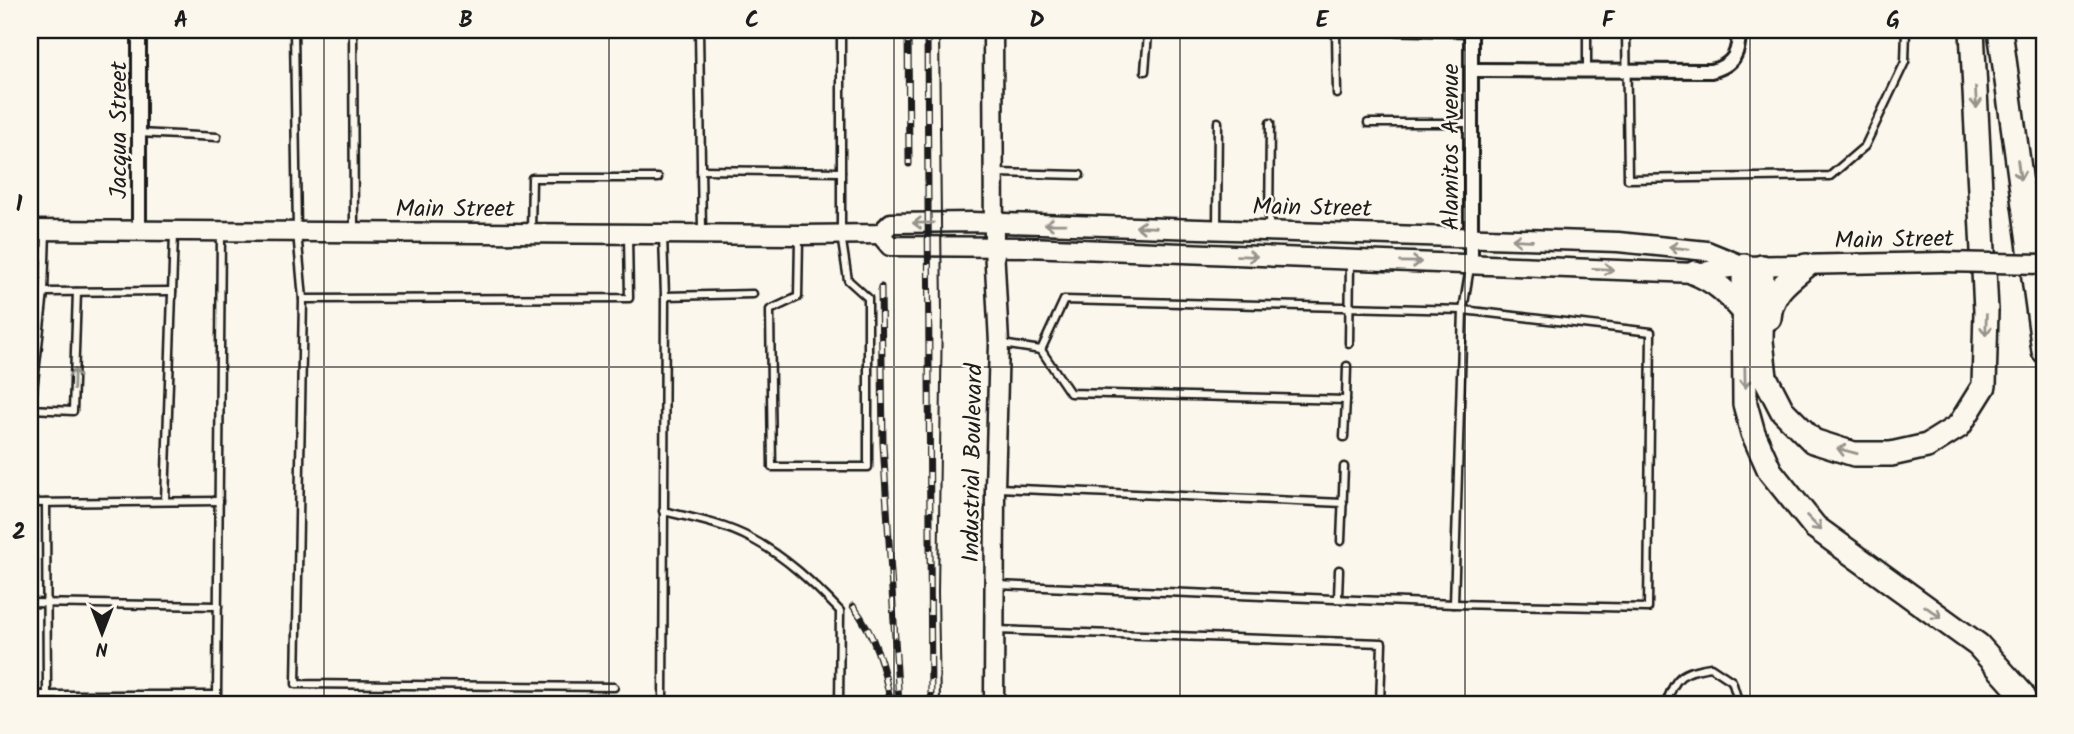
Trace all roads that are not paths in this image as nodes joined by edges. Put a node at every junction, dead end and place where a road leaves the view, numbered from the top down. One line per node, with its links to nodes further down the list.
1 (139, 30): 26 (street, Jacqua Street)
2 (294, 30): 40 (lane)
3 (353, 30): 41 (lane)
4 (699, 30): 28 (lane)
5 (841, 30): 29 (lane)
6 (993, 30): 30 (main road, Industrial Boulevard)
7 (1156, 30): 18 (lane)
8 (1335, 30): 21 (lane)
9 (1587, 30): 19 (lane)
10 (1626, 30): 20 (lane)
11 (1739, 30): 20 (street)
12 (1906, 30): 20 (lane)
13 (1972, 30): 70 (highway, one-way to 70)
14 (2000, 30): 69 (highway, one-way to 69)
15 (1375, 31): 16 (lane)
16 (1471, 31): 17 (street, Alamitos Avenue)
17 (1471, 70): 19 (street); 25 (street, Alamitos Avenue)
18 (1145, 71)
19 (1587, 71): 20 (street)
20 (1626, 71)
21 (1337, 94)
22 (1218, 122): 34 (lane)
23 (1270, 123): 39 (lane)
24 (1368, 123): 25 (lane)
25 (1471, 123): 49 (street, Alamitos Avenue)
26 (139, 133): 27 (lane); 36 (street, Jacqua Street)
27 (217, 137)
28 (701, 170): 29 (lane); 46 (lane)
29 (841, 172): 48 (lane)
30 (994, 173): 31 (lane); 33 (main road, Industrial Boulevard)
31 (1080, 175)
32 (658, 178): 42 (lane)
33 (993, 223): 34 (main road, Main Street, one-way to 33); 45 (main road, Main Street, one-way to 45); 50 (main road, Industrial Boulevard)
34 (1217, 229): 39 (main road, Main Street)
35 (38, 230): 36 (main road, Main Street); 58 (lane)
36 (139, 231): 37 (main road, Main Street)
37 (174, 231): 38 (main road, Main Street); 57 (lane)
38 (221, 231): 40 (main road, Main Street); 76 (lane)
39 (1269, 231): 49 (main road, Main Street)
40 (297, 232): 41 (main road, Main Street); 62 (lane)
41 (354, 232): 42 (main road, Main Street)
42 (531, 234): 43 (main road, Main Street)
43 (628, 234): 44 (main road, Main Street); 62 (lane)
44 (663, 234): 46 (main road, Main Street); 61 (lane)
45 (880, 234): 48 (main road, Main Street); 50 (main road, Main Street)
46 (702, 235): 47 (main road, Main Street)
47 (799, 235): 48 (main road, Main Street); 48 (lane)
48 (841, 235)
49 (1471, 236): 52 (street, Alamitos Avenue); 54 (main road, Main Street, one-way to 49)
50 (994, 247): 51 (main road, Main Street, one-way to 51); 66 (main road, Industrial Boulevard)
51 (1350, 261): 52 (main road, Main Street, one-way to 52); 63 (lane)
52 (1471, 264): 56 (main road, Main Street, one-way to 56); 64 (lane)
53 (2044, 264): 55 (main road, Main Street, bridge)
54 (1753, 266): 55 (main road, Main Street); 56 (main road, Main Street); 65 (highway); 70 (highway)
55 (1806, 266): 70 (highway)
56 (1695, 273): 65 (highway)
57 (172, 291): 59 (lane); 77 (lane)
58 (44, 292): 59 (lane); 59 (lane, one-way to 59)
59 (77, 292)
60 (753, 294): 61 (lane)
61 (665, 296): 81 (lane)
62 (303, 299): 91 (lane)
63 (1349, 309): 64 (lane); 67 (lane); 68 (lane)
64 (1463, 310): 88 (lane); 88 (lane)
65 (1743, 310): 101 (highway, one-way to 101)
66 (999, 344): 68 (lane); 75 (main road, Industrial Boulevard)
67 (1349, 344)
68 (1041, 350): 72 (lane)
69 (2044, 351)
70 (1763, 362)
71 (1348, 366): 72 (lane)
72 (1346, 400): 73 (lane)
73 (1345, 437)
74 (1344, 467): 80 (lane)
75 (995, 488): 80 (lane); 84 (main road, Industrial Boulevard)
76 (219, 501): 77 (lane); 89 (lane)
77 (165, 502): 79 (lane)
78 (30, 503): 79 (lane)
79 (47, 503): 87 (lane)
80 (1343, 503): 82 (lane)
81 (663, 510): 94 (lane); 95 (lane)
82 (1341, 541)
83 (1339, 570): 85 (lane)
84 (995, 585): 85 (lane); 90 (main road, Industrial Boulevard)
85 (1338, 598): 88 (lane)
86 (30, 603): 87 (lane)
87 (47, 604): 89 (lane); 93 (lane)
88 (1454, 604)
89 (218, 606): 93 (lane)
90 (994, 630): 96 (main road, Industrial Boulevard); 97 (lane)
91 (614, 687)
92 (30, 695): 93 (lane)
93 (47, 695)
94 (663, 704)
95 (839, 704)
96 (994, 704)
97 (1380, 704)
98 (1666, 704): 99 (lane); 100 (lane)
99 (1690, 704)
100 (1740, 704)
101 (2027, 704)

